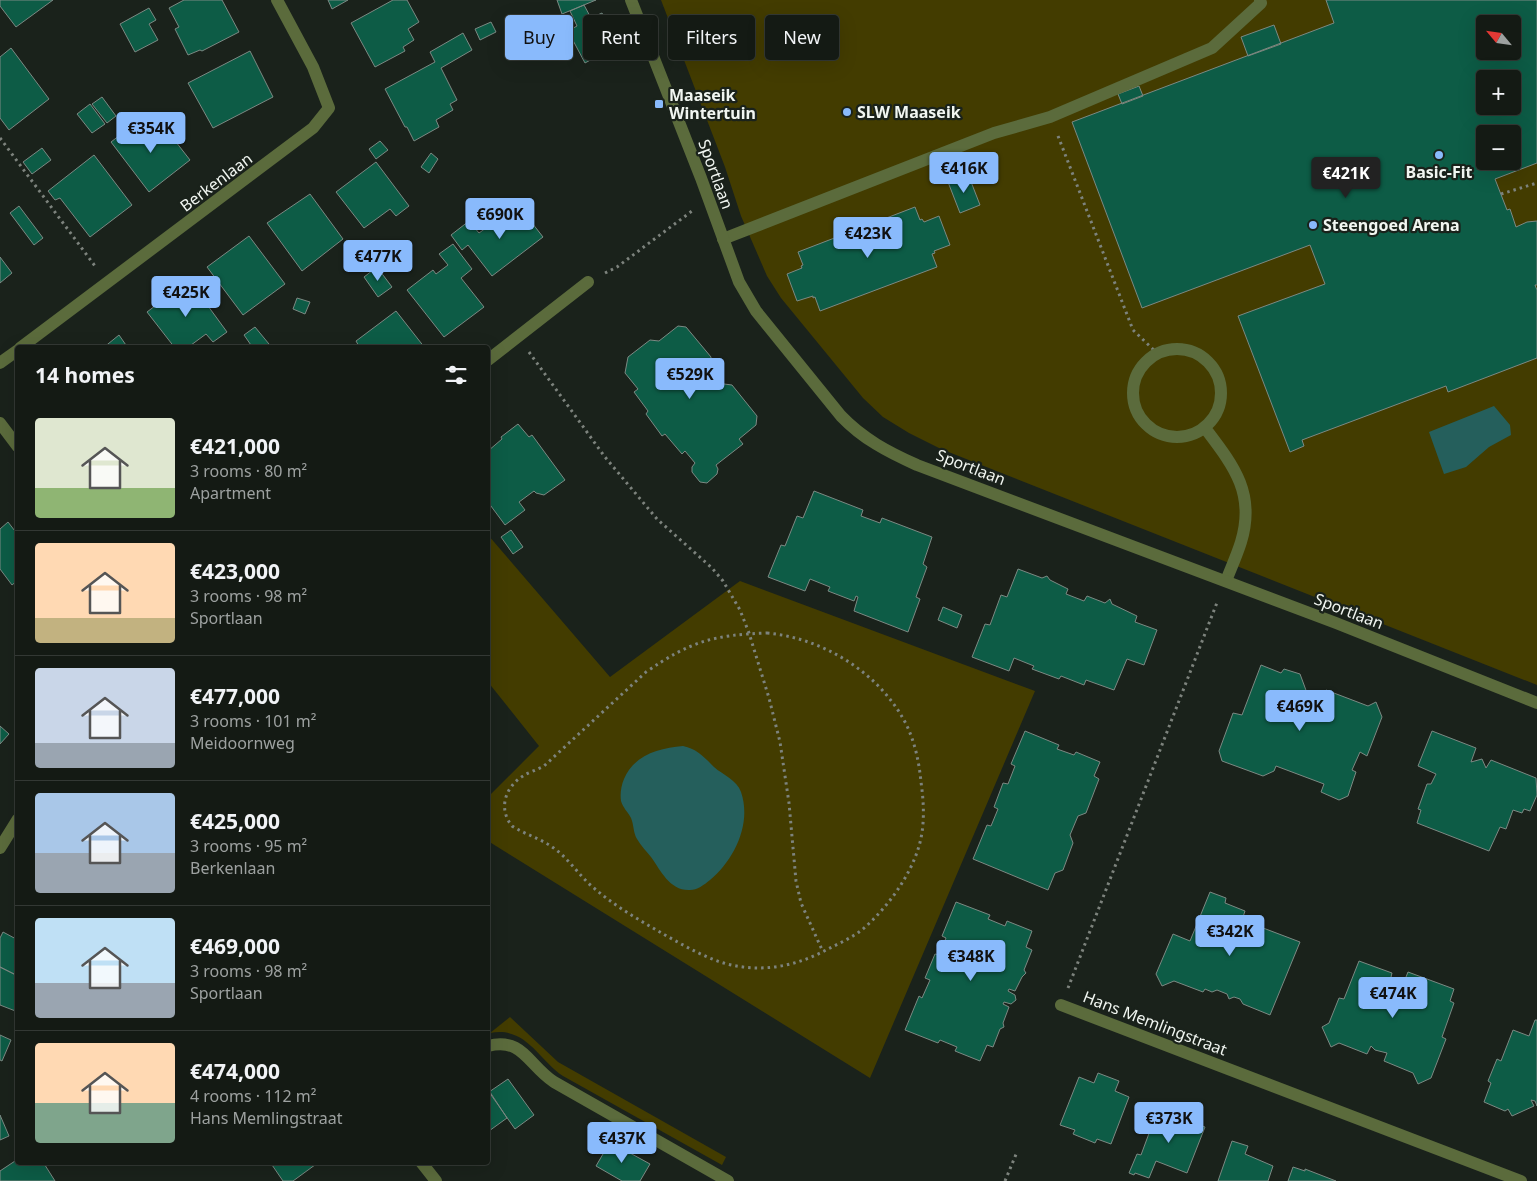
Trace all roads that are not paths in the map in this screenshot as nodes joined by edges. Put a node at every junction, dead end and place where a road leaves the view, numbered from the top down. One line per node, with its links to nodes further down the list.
1 (277, 0): 6 (street, Berkenlaan)
2 (631, 0): 4 (street, Sportlaan)
3 (1260, 0): 4 (street)
4 (723, 239): 13 (street, Sportlaan)
5 (588, 282): 8 (street)
6 (24, 345)
7 (15, 352): 9 (street, Berkenlaan)
8 (490, 358)
9 (0, 362)
10 (0, 424): 12 (street)
11 (1205, 428): 11 (street); 13 (street)
12 (15, 443)
13 (1226, 581): 14 (street, Sportlaan)
14 (1537, 703)
15 (15, 824): 16 (street)
16 (0, 848)
17 (1061, 1005): 22 (street, Hans Memlingstraat)
18 (490, 1046): 21 (street)
19 (423, 1165): 20 (street)
20 (436, 1181)
21 (728, 1181)
22 (1521, 1181)

